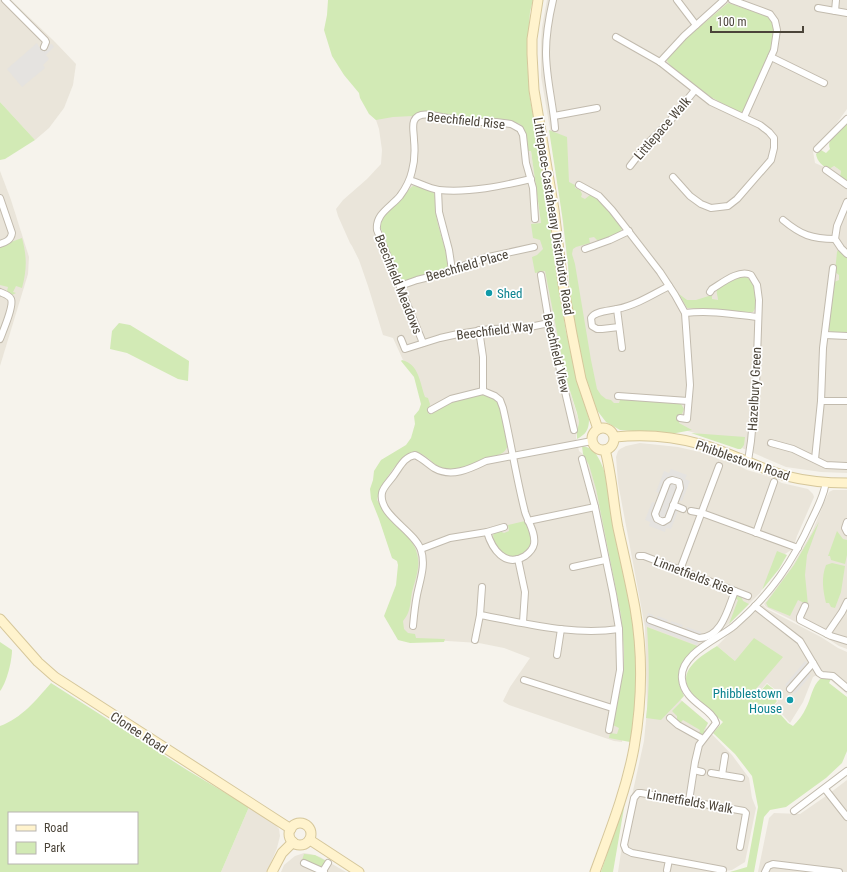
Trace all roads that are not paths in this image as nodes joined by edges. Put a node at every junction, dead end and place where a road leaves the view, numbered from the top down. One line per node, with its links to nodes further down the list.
1 (5, 0): 13 (street)
2 (538, 0): 70 (street, Littlepace-Castaheany Distributor Road)
3 (553, 0): 19 (street)
4 (677, 0): 11 (street)
5 (724, 0): 11 (street)
6 (732, 0): 14 (street)
7 (836, 0): 9 (street)
8 (818, 8): 9 (street)
9 (835, 11): 10 (street)
10 (847, 13)
11 (696, 24): 15 (street)
12 (616, 37): 15 (street)
13 (44, 47)
14 (771, 57): 16 (street); 20 (street)
15 (660, 62): 17 (street)
16 (824, 83)
17 (695, 90): 20 (street); 25 (street, Littlepace Walk)
18 (597, 108): 19 (street)
19 (554, 116): 23 (street)
20 (744, 117): 27 (street)
21 (416, 118): 28 (street, Beechfield Rise); 29 (street, Beechfield Meadows)
22 (847, 119): 24 (street)
23 (555, 128)
24 (817, 149)
25 (630, 166)
26 (826, 170): 31 (street)
27 (673, 177)
28 (531, 179): 32 (street); 36 (street, Beechfield Rise)
29 (410, 180): 32 (street); 47 (street, Beechfield Meadows)
30 (579, 185): 38 (street)
31 (847, 185)
32 (438, 190): 45 (street)
33 (0, 198): 35 (street)
34 (847, 202): 39 (street)
35 (3, 215): 40 (street)
36 (535, 219)
37 (783, 220): 39 (street)
38 (629, 231): 42 (street); 48 (street)
39 (835, 239): 43 (street)
40 (0, 244)
41 (534, 247): 45 (street, Beechfield Place)
42 (586, 249)
43 (847, 254)
44 (833, 268): 57 (street)
45 (452, 270): 47 (street, Beechfield Place)
46 (542, 275): 54 (street, Beechfield View)
47 (400, 286): 61 (street, Beechfield Meadows)
48 (669, 286): 51 (street); 52 (street)
49 (0, 292): 59 (street)
50 (710, 292): 53 (street, Hazelbury Green)
51 (617, 309): 55 (street); 55 (street)
52 (684, 313): 53 (street); 65 (street)
53 (757, 317): 79 (street, Hazelbury Green)
54 (549, 323): 56 (street, Beechfield Way); 71 (street, Beechfield View)
55 (619, 327): 62 (street)
56 (479, 330): 61 (street, Beechfield Way); 63 (street)
57 (824, 335): 58 (street); 66 (street)
58 (847, 336)
59 (0, 339)
60 (401, 339): 61 (street, Beechfield Way)
61 (423, 343)
62 (622, 348)
63 (483, 391): 68 (street); 76 (street)
64 (618, 396): 65 (street)
65 (688, 401): 69 (street)
66 (821, 401): 67 (street); 78 (street)
67 (847, 401)
68 (431, 410)
69 (680, 418)
70 (598, 429): 72 (street); 73 (street)
71 (574, 430)
72 (615, 437): 75 (street); 79 (street, Phibblestown Road)
73 (592, 441): 75 (street); 76 (street)
74 (770, 443): 78 (street)
75 (605, 450): 152 (street)
76 (513, 456): 90 (street); 97 (street)
77 (582, 459): 86 (street)
78 (815, 459): 81 (street)
79 (748, 461): 83 (street, Phibblestown Road)
80 (720, 466): 89 (street)
81 (846, 466)
82 (774, 482): 95 (street)
83 (826, 482): 84 (street, Phibblestown Road); 96 (street)
84 (847, 483)
85 (673, 505): 85 (street); 87 (street)
86 (595, 508): 90 (street); 100 (street)
87 (683, 509)
88 (691, 511): 89 (street)
89 (702, 513): 95 (street); 102 (street)
90 (528, 521): 99 (street)
91 (847, 522): 94 (street)
92 (504, 527): 93 (street)
93 (487, 532): 97 (street); 99 (street)
94 (847, 532)
95 (756, 533): 96 (street)
96 (798, 548): 107 (street)
97 (421, 549): 113 (street)
98 (639, 556): 102 (street, Linnetfields Rise)
99 (518, 559): 112 (street)
100 (606, 560): 101 (street); 115 (street)
101 (573, 567)
102 (680, 570): 104 (street, Linnetfields Rise)
103 (482, 587): 109 (street)
104 (734, 591): 105 (street, Linnetfields Rise); 111 (street)
105 (748, 596)
106 (847, 602): 116 (street)
107 (755, 606): 120 (street); 127 (street)
108 (805, 606): 116 (street)
109 (480, 615): 112 (street); 117 (street)
110 (0, 619): 139 (street, Clonee Road)
111 (650, 620)
112 (523, 622): 114 (street)
113 (413, 626)
114 (561, 629): 115 (street); 119 (street)
115 (619, 629): 124 (street)
116 (827, 634): 118 (street)
117 (475, 640)
118 (847, 641)
119 (556, 655)
120 (813, 663): 122 (street); 123 (street)
121 (524, 680): 124 (street)
122 (847, 688)
123 (790, 689)
124 (612, 708): 126 (street)
125 (670, 718): 127 (street)
126 (609, 730)
127 (703, 740): 129 (street)
128 (725, 756): 133 (street)
129 (694, 770): 131 (street); 136 (street)
130 (847, 771): 135 (street)
131 (702, 772)
132 (710, 773): 133 (street)
133 (722, 775): 134 (street)
134 (742, 778)
135 (825, 789): 137 (street); 138 (street)
136 (689, 801): 142 (street, Linnetfields Walk); 143 (street, Linnetfields Walk)
137 (794, 811)
138 (847, 817)
139 (291, 829): 140 (street); 141 (street)
140 (310, 840): 141 (street); 151 (street)
141 (293, 842): 149 (street)
142 (740, 847)
143 (669, 860): 146 (street); 147 (street, Linnetfields Walk)
144 (304, 863): 150 (street)
145 (328, 863): 150 (street)
146 (667, 870)
147 (723, 870)
148 (824, 871): 153 (street); 154 (street)
149 (272, 872)
150 (323, 872)
151 (359, 872)
152 (595, 872)
153 (765, 872)
154 (839, 872)

